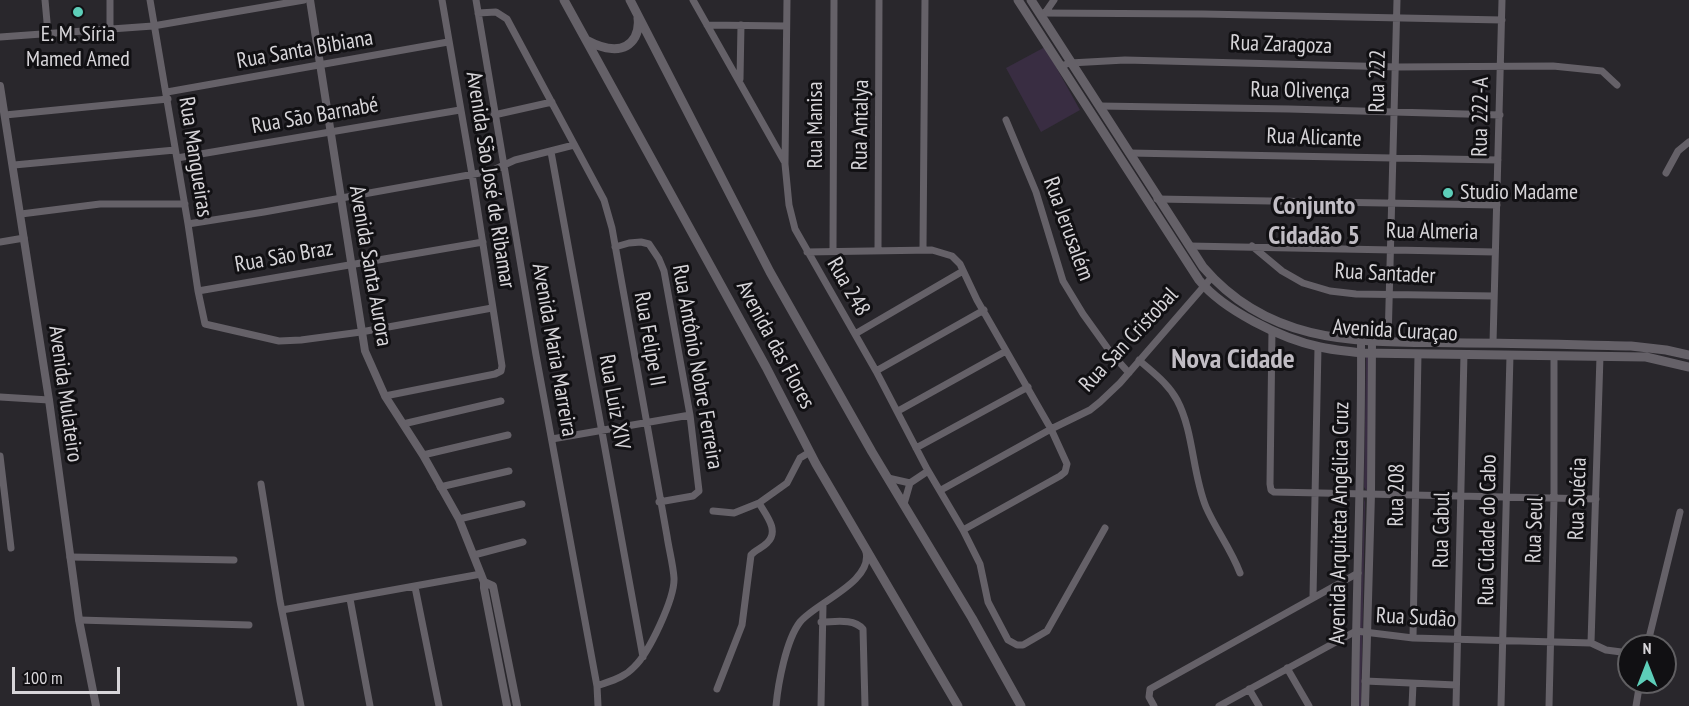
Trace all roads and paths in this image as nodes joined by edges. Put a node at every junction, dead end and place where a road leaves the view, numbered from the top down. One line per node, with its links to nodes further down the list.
1 (45, 0): 29 (street)
2 (110, 0): 28 (street)
3 (150, 0): 26 (street, Rua Mangueiras)
4 (304, 0): 26 (street)
5 (310, 0): 34 (street, Avenida Santa Aurora)
6 (442, 0): 32 (street, Avenida São José de Ribamar)
7 (476, 0): 20 (street, Avenida Maria Marreira)
8 (564, 0): 31 (main road, Avenida das Flores)
9 (693, 0): 24 (street)
10 (787, 0): 27 (street, Rua 248)
11 (834, 0): 79 (street, Rua Manisa)
12 (879, 0): 78 (street, Rua Antalya)
13 (925, 0): 76 (street)
14 (1018, 0): 33 (main road, Avenida Curaçao)
15 (1031, 0): 21 (main road, Avenida Curaçao)
16 (1054, 0): 21 (street)
17 (1397, 0): 22 (street, Rua 222)
18 (1502, 0): 23 (street, Rua 222-A)
19 (632, 3): 31 (main road); 133 (main road, Avenida das Flores)
20 (478, 13): 41 (street, Rua Felipe II); 45 (street, Avenida Maria Marreira)
21 (1042, 13): 22 (street); 33 (main road, Avenida Curaçao)
22 (1397, 17): 23 (street); 36 (street, Rua 222)
23 (1502, 20): 35 (street, Rua 222-A)
24 (707, 25): 25 (street); 37 (street)
25 (741, 25): 27 (street); 37 (street)
26 (153, 26): 28 (street); 40 (street, Rua Mangueiras)
27 (786, 26): 58 (street, Rua 248)
28 (110, 29): 29 (street)
29 (48, 33): 30 (street)
30 (0, 37)
31 (586, 40): 128 (main road, Avenida das Flores)
32 (448, 42): 34 (street, Rua Santa Bibiana); 43 (street, Avenida São José de Ribamar)
33 (1066, 65): 36 (street, Rua Zaragoza); 42 (main road, Avenida Curaçao); 85 (main road, Avenida Curaçao)
34 (320, 66): 40 (street, Rua Santa Bibiana); 49 (street, Avenida Santa Aurora)
35 (1500, 66): 36 (street, Rua Zaragoza); 38 (street, Rua Zaragoza); 46 (street, Rua 222-A)
36 (1397, 67): 44 (street, Rua 222)
37 (740, 80): 58 (street)
38 (1617, 85)
39 (0, 86): 47 (street, Avenida Mulateiro)
40 (167, 96): 47 (street, Rua Santa Bibiana); 55 (street, Rua Mangueiras)
41 (552, 102): 45 (street); 52 (street, Rua Felipe II)
42 (1099, 106): 44 (street, Rua Olivença); 54 (main road, Avenida Curaçao)
43 (460, 110): 49 (street, Rua São Barnabé); 62 (street, Avenida São José de Ribamar)
44 (1396, 112): 46 (street, Rua Olivença); 56 (street, Rua 222)
45 (494, 115): 60 (street, Avenida Maria Marreira)
46 (1500, 115): 57 (street, Rua 222-A)
47 (5, 116): 50 (street, Avenida Mulateiro)
48 (1006, 120): 113 (street, Rua Jerusalém)
49 (330, 132): 55 (street, Rua São Barnabé); 63 (street, Avenida Santa Aurora)
50 (4, 138): 59 (street, Avenida Mulateiro)
51 (1689, 142): 61 (street)
52 (574, 145): 53 (street); 75 (street, Rua Felipe II)
53 (551, 152): 60 (street); 124 (street, Rua Luiz XIV)
54 (1129, 153): 56 (street, Rua Alicante); 64 (main road, Avenida Curaçao)
55 (176, 154): 59 (street, Rua São Barnabé); 66 (street, Rua Mangueiras)
56 (1394, 158): 57 (street, Rua Alicante); 65 (street, Rua 222)
57 (1498, 160): 67 (street, Rua 222-A)
58 (785, 164): 80 (street, Rua 248)
59 (14, 165): 68 (street, Avenida Mulateiro)
60 (503, 166): 62 (street); 126 (street, Avenida Maria Marreira)
61 (1666, 173)
62 (472, 174): 63 (street); 72 (street, Avenida São José de Ribamar)
63 (341, 198): 69 (street); 82 (street, Avenida Santa Aurora)
64 (1157, 198): 65 (street); 73 (main road, Avenida Curaçao)
65 (1393, 203): 67 (street); 77 (street, Rua 222)
66 (185, 204): 68 (street); 69 (street, Rua Mangueiras)
67 (1497, 205): 81 (street, Rua 222-A)
68 (21, 214): 70 (street, Avenida Mulateiro)
69 (188, 224): 86 (street, Rua Mangueiras)
70 (24, 238): 71 (street); 117 (street, Avenida Mulateiro)
71 (0, 242)
72 (483, 242): 82 (street, Rua São Braz); 89 (street, Avenida São José de Ribamar)
73 (1189, 246): 74 (street, Rua Almeria); 84 (main road, Avenida Curaçao)
74 (1251, 246): 77 (street, Rua Almeria); 87 (street, Rua Santader)
75 (615, 247): 120 (street, Rua Antônio Nobre Ferreira); 121 (street, Rua Felipe II)
76 (923, 249): 78 (street); 83 (street)
77 (1392, 249): 81 (street, Rua Almeria); 87 (street, Rua 222)
78 (878, 250): 79 (street)
79 (833, 251): 80 (street)
80 (807, 252): 93 (street, Rua 248)
81 (1495, 252): 88 (street, Rua 222-A)
82 (351, 264): 86 (street, Rua São Braz); 92 (street, Avenida Santa Aurora)
83 (963, 271): 90 (street); 93 (street)
84 (1212, 277): 85 (street, Rua San Cristobal); 94 (main road, Avenida Curaçao)
85 (1204, 286): 91 (main road, Avenida Curaçao); 110 (street, Rua San Cristobal)
86 (198, 291): 92 (street, Rua Mangueiras)
87 (1390, 295): 88 (street, Rua Santader); 96 (street, Rua 222)
88 (1494, 296): 97 (street, Rua 222-A)
89 (492, 308): 92 (street); 115 (street, Avenida São José de Ribamar)
90 (984, 310): 100 (street); 112 (street)
91 (1272, 330): 98 (main road, Avenida Curaçao); 138 (street)
92 (361, 332): 115 (street, Avenida Santa Aurora)
93 (855, 334): 112 (street, Rua 248)
94 (1361, 342): 95 (main road, Avenida Curaçao); 101 (street, Avenida Arquiteta Angélica Cruz)
95 (1372, 342): 96 (main road, Avenida Curaçao); 102 (street, Avenida Arquiteta Angélica Cruz)
96 (1388, 342): 97 (main road, Avenida Curaçao)
97 (1492, 343): 99 (main road, Avenida Curaçao)
98 (1318, 347): 101 (main road, Avenida Curaçao); 138 (street)
99 (1645, 347): 106 (main road, Avenida Curaçao); 109 (main road)
100 (1006, 351): 114 (street); 119 (street)
101 (1361, 353): 102 (main road, Avenida Curaçao); 139 (street, Avenida Arquiteta Angélica Cruz)
102 (1372, 353): 103 (main road, Avenida Curaçao); 140 (street, Avenida Arquiteta Angélica Cruz)
103 (1418, 354): 104 (main road, Avenida Curaçao); 141 (street, Rua 208)
104 (1464, 354): 105 (main road, Avenida Curaçao); 142 (street, Rua Cabul)
105 (1510, 355): 107 (main road, Avenida Curaçao); 143 (street, Rua Cidade do Cabo)
106 (1689, 355)
107 (1554, 356): 108 (main road, Avenida Curaçao); 144 (street, Rua Seul)
108 (1600, 356): 109 (main road, Avenida Curaçao); 145 (street, Rua Suécia)
109 (1646, 357): 111 (main road, Avenida Curaçao)
110 (1138, 360): 113 (street, Rua San Cristobal); 162 (street)
111 (1689, 367)
112 (876, 371): 119 (street, Rua 248)
113 (1129, 373): 123 (street, Rua San Cristobal)
114 (1028, 387): 123 (street); 127 (street)
115 (385, 396): 122 (street, Avenida Santa Aurora)
116 (0, 398): 117 (street)
117 (49, 400): 159 (street, Avenida Mulateiro)
118 (501, 401): 122 (street)
119 (898, 411): 127 (street, Rua 248)
120 (690, 415): 121 (street); 146 (street, Rua Antônio Nobre Ferreira)
121 (645, 423): 124 (street); 146 (street, Rua Felipe II)
122 (403, 424): 129 (street, Avenida Santa Aurora)
123 (1051, 429): 137 (street, Rua San Cristobal); 154 (street)
124 (600, 430): 126 (street); 183 (street, Rua Luiz XIV)
125 (508, 435): 129 (street)
126 (552, 439): 188 (street, Avenida Maria Marreira)
127 (916, 448): 132 (street, Rua 248)
128 (810, 452): 147 (street); 156 (main road, Avenida das Flores)
129 (423, 455): 136 (street, Avenida Santa Aurora)
130 (0, 456): 157 (street)
131 (509, 471): 136 (street)
132 (928, 471): 134 (street); 137 (street, Rua 248)
133 (888, 478): 134 (street); 149 (main road, Avenida das Flores)
134 (910, 483): 149 (street)
135 (261, 484): 170 (street)
136 (440, 487): 152 (street, Avenida Santa Aurora)
137 (941, 490): 154 (street, Rua 248)
138 (1315, 493): 139 (street); 167 (street)
139 (1361, 494): 140 (street); 163 (street, Avenida Arquiteta Angélica Cruz)
140 (1371, 494): 141 (street); 175 (street, Avenida Arquiteta Angélica Cruz)
141 (1415, 495): 142 (street); 177 (street, Rua 208)
142 (1461, 498): 143 (street); 178 (street, Rua Cabul)
143 (1506, 498): 144 (street); 179 (street, Rua Cidade do Cabo)
144 (1554, 499): 145 (street); 180 (street, Rua Seul)
145 (1596, 499): 181 (street, Rua Suécia)
146 (659, 502): 183 (street, Rua Felipe II)
147 (759, 503): 150 (street); 189 (street)
148 (522, 504): 152 (street)
149 (904, 504): 202 (main road, Avenida das Flores)
150 (713, 511)
151 (1680, 512): 176 (street)
152 (459, 519): 158 (street, Avenida Santa Aurora)
153 (1105, 528): 154 (street, Rua 248)
154 (963, 530)
155 (523, 542): 158 (street)
156 (864, 546): 161 (street); 166 (main road, Avenida das Flores)
157 (11, 548)
158 (474, 555): 164 (street, Avenida Santa Aurora)
159 (70, 557): 160 (street); 171 (street, Avenida Mulateiro)
160 (234, 560)
161 (861, 573): 166 (street); 169 (street)
162 (1240, 573)
163 (1358, 573): 167 (street); 174 (street, Avenida Arquiteta Angélica Cruz)
164 (483, 578): 165 (street); 195 (street); 196 (street)
165 (415, 587): 168 (street); 194 (street)
166 (890, 589): 201 (main road, Avenida das Flores)
167 (1313, 597): 203 (street)
168 (350, 599): 170 (street); 193 (street)
169 (822, 605): 172 (street); 198 (street)
170 (282, 610): 192 (street)
171 (79, 620): 173 (street); 191 (street, Avenida Mulateiro)
172 (821, 622): 199 (street); 200 (street)
173 (249, 625)
174 (1356, 632): 175 (street, Rua Sudão); 184 (street, Rua Sudão); 207 (street, Avenida Arquiteta Angélica Cruz)
175 (1367, 634): 177 (street, Rua Sudão); 185 (street, Avenida Arquiteta Angélica Cruz)
176 (1650, 634)
177 (1413, 638): 178 (street, Rua Sudão)
178 (1458, 639): 179 (street, Rua Sudão); 187 (street, Rua Cabul)
179 (1503, 641): 180 (street, Rua Sudão); 211 (street, Rua Cidade do Cabo)
180 (1549, 642): 181 (street, Rua Sudão); 212 (street, Rua Seul)
181 (1591, 643): 182 (street, Rua Sudão)
182 (1617, 651)
183 (643, 657): 188 (street, Rua Felipe II)
184 (1287, 668): 190 (street, Rua Sudão); 206 (street)
185 (1365, 681): 186 (street); 208 (street, Avenida Arquiteta Angélica Cruz)
186 (1413, 684): 187 (street); 209 (street)
187 (1456, 685): 210 (street, Rua Cabul)
188 (597, 686): 197 (street, Avenida Maria Marreira)
189 (717, 688)
190 (1249, 689): 204 (street, Rua Sudão); 205 (street)
191 (96, 706)
192 (301, 706)
193 (369, 706)
194 (439, 706)
195 (507, 706)
196 (517, 706)
197 (598, 706)
198 (776, 706)
199 (821, 706)
200 (865, 706)
201 (958, 706)
202 (1021, 706)
203 (1154, 706)
204 (1219, 706)
205 (1259, 706)
206 (1308, 706)
207 (1355, 706)
208 (1365, 706)
209 (1412, 706)
210 (1456, 706)
211 (1501, 706)
212 (1549, 706)

